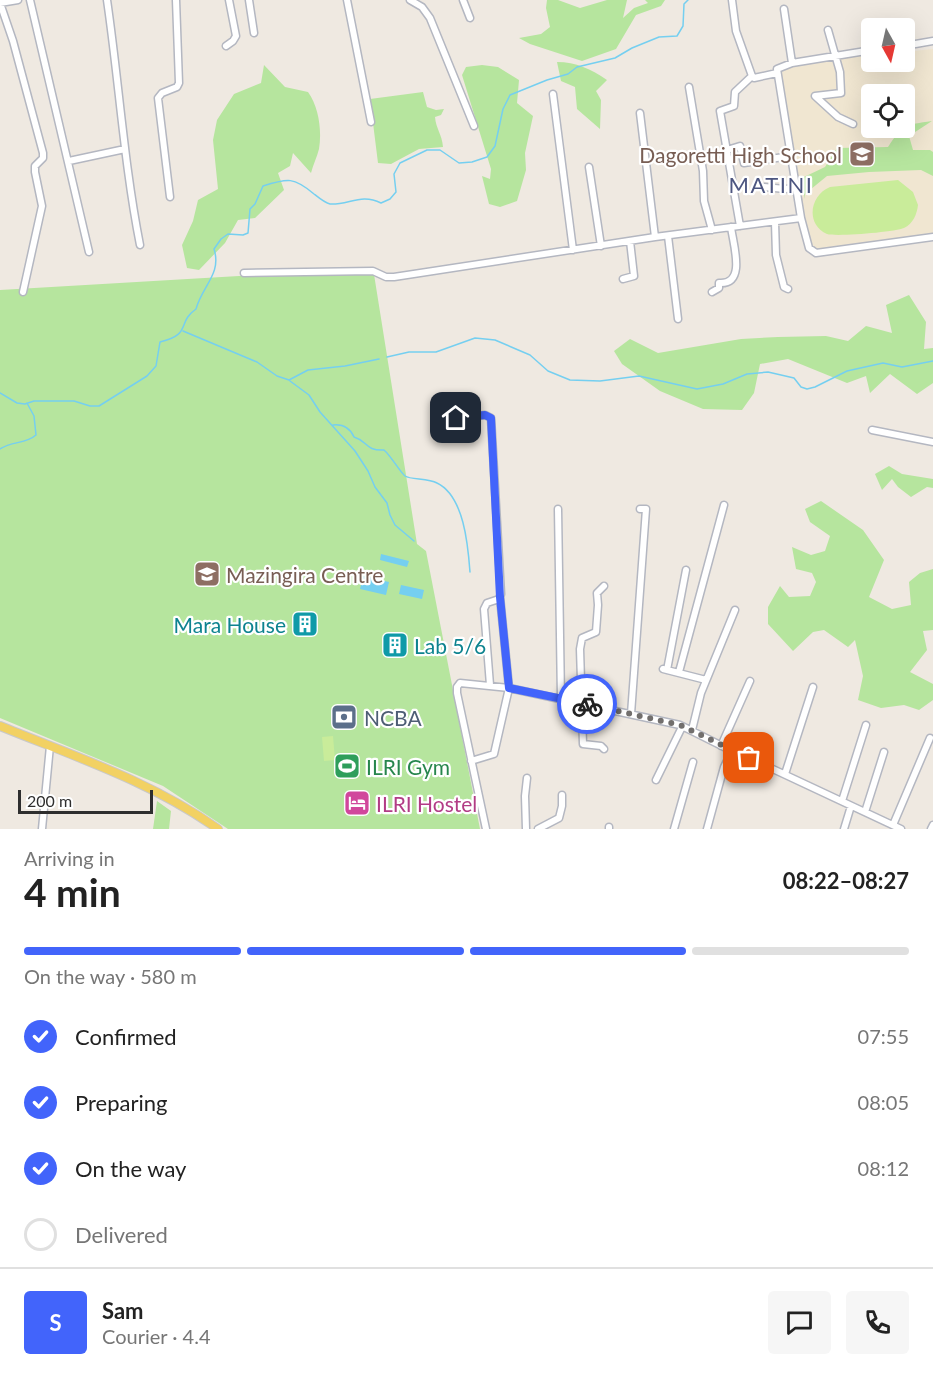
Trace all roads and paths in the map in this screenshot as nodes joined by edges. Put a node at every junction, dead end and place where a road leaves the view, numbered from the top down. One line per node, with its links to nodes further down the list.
1 (18, 0): 11 (street)
2 (30, 0): 33 (street)
3 (107, 0): 30 (street)
4 (176, 0): 37 (street)
5 (229, 0): 18 (street)
6 (249, 0): 15 (street)
7 (347, 0): 27 (street)
8 (410, 0): 29 (street)
9 (463, 0): 13 (street)
10 (732, 0): 23 (street)
11 (0, 3): 54 (street)
12 (784, 9): 21 (street)
13 (470, 18)
14 (828, 30): 20 (street)
15 (254, 33)
16 (933, 41): 17 (street)
17 (915, 44)
18 (226, 46)
19 (861, 51): 20 (street)
20 (835, 55): 21 (street); 28 (street)
21 (792, 63): 22 (street)
22 (777, 73): 23 (street); 32 (street)
23 (752, 76): 31 (street)
24 (689, 87): 42 (street)
25 (553, 94): 49 (street)
26 (640, 113): 44 (street)
27 (371, 122)
28 (853, 124)
29 (474, 126)
30 (124, 149): 33 (street); 47 (street)
31 (727, 150): 32 (street); 40 (street)
32 (790, 156): 36 (street)
33 (69, 161): 50 (street)
34 (589, 167): 48 (street)
35 (764, 187): 36 (street)
36 (796, 188): 38 (street)
37 (170, 197)
38 (801, 218): 39 (street); 45 (street)
39 (775, 222): 40 (street); 53 (street)
40 (740, 226): 41 (street)
41 (730, 227): 42 (street); 55 (street)
42 (712, 230): 43 (street)
43 (668, 236): 44 (street); 56 (street)
44 (655, 237): 46 (street)
45 (933, 237)
46 (630, 241): 48 (street); 52 (street)
47 (140, 244)
48 (601, 246): 49 (street)
49 (573, 250): 51 (street)
50 (88, 252)
51 (244, 273)
52 (623, 279)
53 (788, 289)
54 (23, 292)
55 (712, 292)
56 (678, 319)
57 (456, 418): 66 (street)
58 (872, 430): 59 (street)
59 (933, 442)
60 (724, 504): 68 (street)
61 (558, 509): 75 (street)
62 (640, 509): 77 (street)
63 (716, 543): 68 (street)
64 (687, 570): 69 (street)
65 (604, 586): 76 (street)
66 (500, 597): 72 (street); 74 (street)
67 (735, 610): 70 (street)
68 (693, 616): 69 (street)
69 (679, 672): 70 (street)
70 (706, 680): 81 (street)
71 (750, 681): 84 (street)
72 (490, 685): 74 (street); 88 (street)
73 (813, 687): 90 (street)
74 (509, 688): 75 (street); 88 (street)
75 (561, 699): 76 (street)
76 (581, 703): 77 (street); 85 (street)
77 (631, 714): 80 (street)
78 (866, 725): 94 (street)
79 (0, 726): 83 (main road)
80 (682, 727): 81 (street); 92 (street)
81 (692, 730): 84 (street)
82 (930, 738): 98 (street)
83 (50, 746): 97 (main road); 99 (street)
84 (721, 746): 86 (street)
85 (604, 749)
86 (732, 751): 90 (street); 105 (street)
87 (884, 752): 96 (street)
88 (471, 761): 101 (street)
89 (693, 762): 104 (street)
90 (785, 774): 94 (street)
91 (527, 778): 102 (street)
92 (656, 780)
93 (562, 795): 103 (street)
94 (842, 801): 95 (street)
95 (851, 806): 96 (street); 106 (street)
96 (865, 812): 98 (street)
97 (208, 825): 100 (main road)
98 (893, 825): 107 (street)
99 (42, 829)
100 (218, 829)
101 (486, 829)
102 (526, 829)
103 (538, 829)
104 (674, 829)
105 (707, 829)
106 (844, 829)
107 (901, 829)

